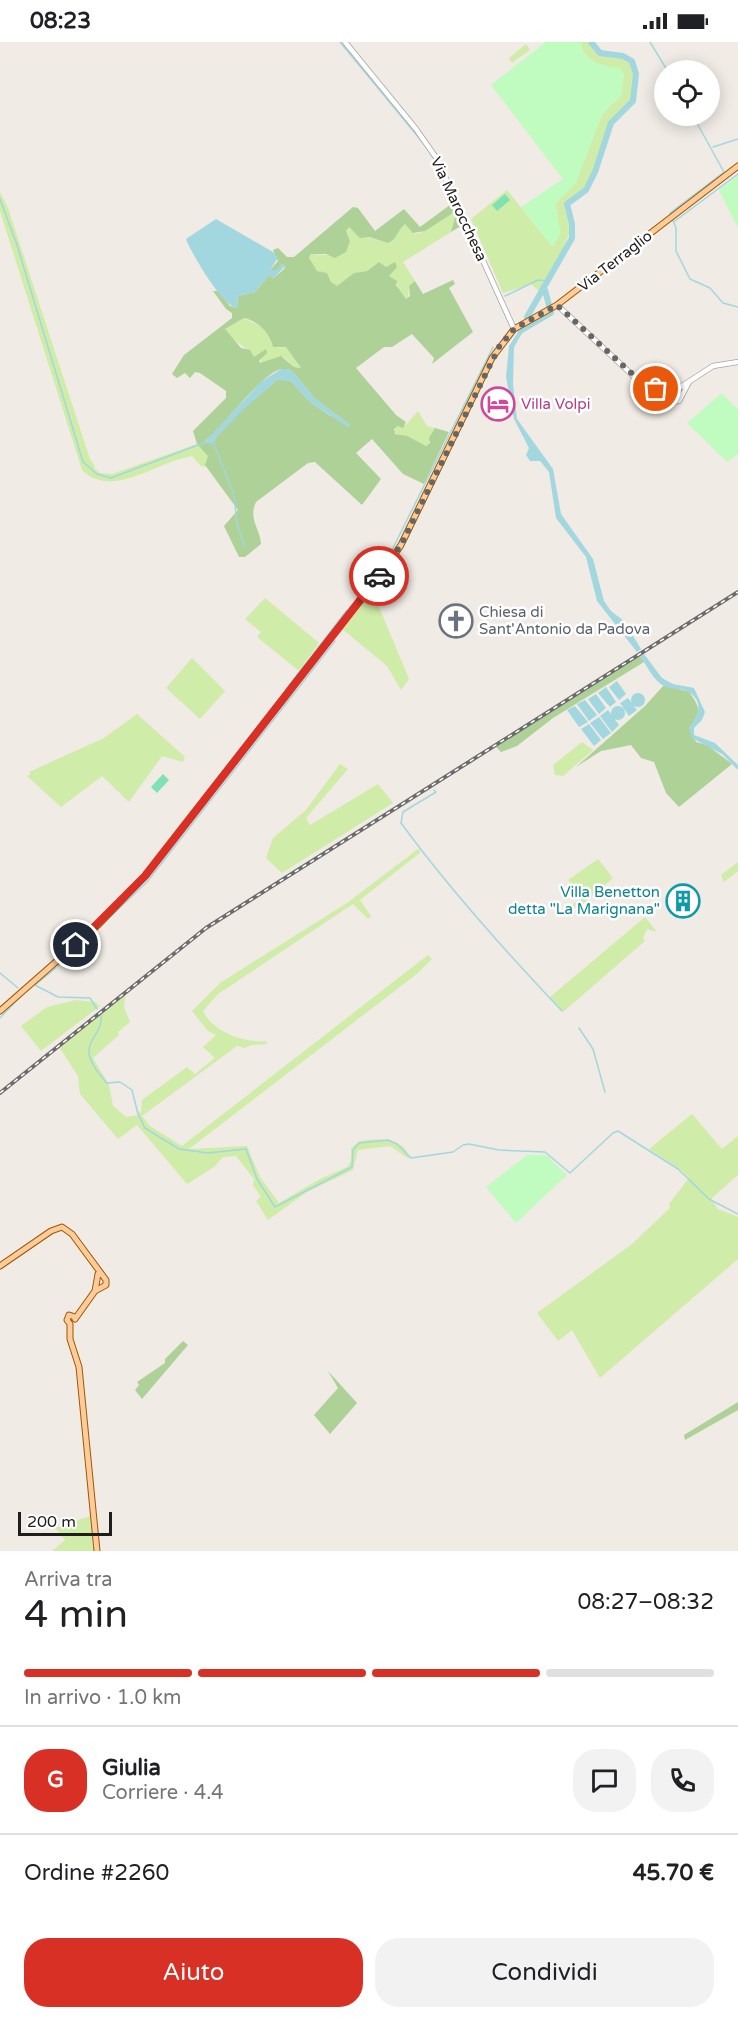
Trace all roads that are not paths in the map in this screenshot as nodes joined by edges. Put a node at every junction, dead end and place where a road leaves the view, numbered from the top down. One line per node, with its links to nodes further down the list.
1 (345, 42): 4 (street, Via Marocchesa)
2 (738, 166): 3 (main road, Via Terraglio)
3 (552, 308): 4 (main road, Via Terraglio); 7 (street)
4 (514, 329): 11 (main road, Via Terraglio)
5 (738, 362): 6 (street)
6 (689, 382): 8 (street); 10 (street)
7 (656, 389): 8 (street); 9 (street)
8 (675, 390): 9 (street); 10 (street)
9 (668, 398): 10 (street)
10 (681, 398)
11 (0, 1011)
12 (0, 1266): 13 (main road)
13 (97, 1551)

